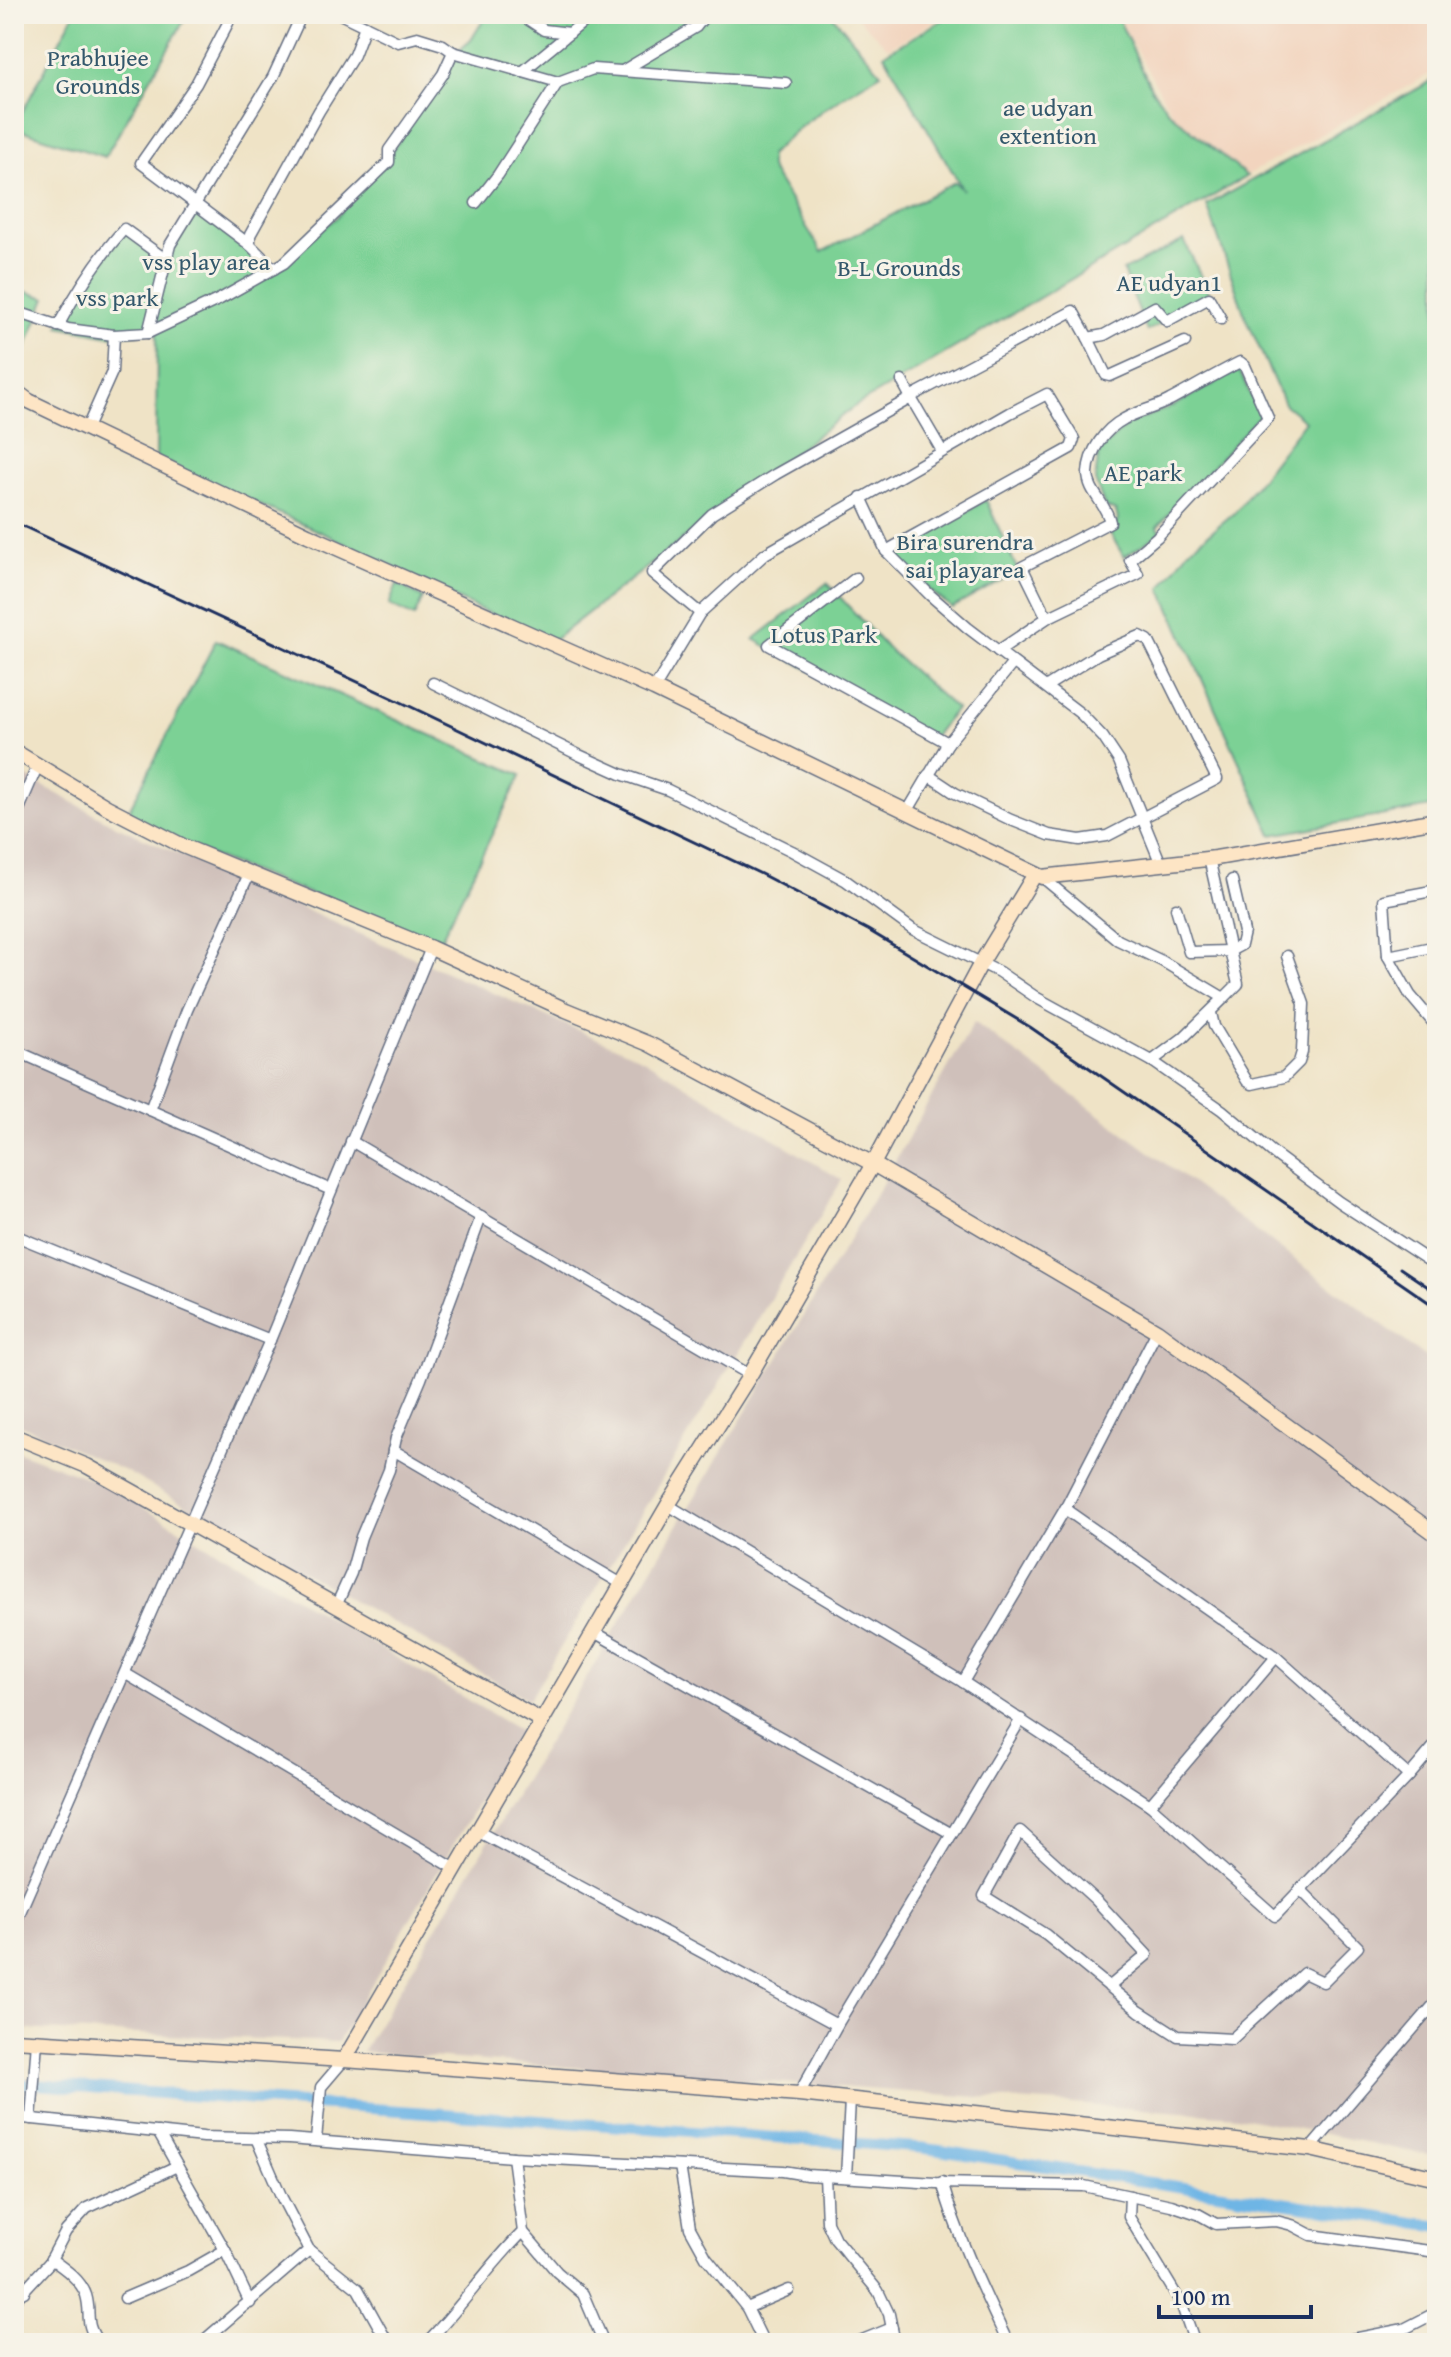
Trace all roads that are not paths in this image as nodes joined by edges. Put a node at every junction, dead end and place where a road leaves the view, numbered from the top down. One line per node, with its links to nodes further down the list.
1 (302, 14): 15 (street)
2 (340, 14): 7 (street)
3 (520, 14): 8 (street)
4 (593, 14): 8 (street)
5 (706, 14): 10 (street)
6 (228, 23): 15 (street)
7 (365, 26): 9 (street); 16 (street)
8 (570, 33): 11 (street)
9 (453, 52): 11 (street); 18 (street)
10 (623, 71): 12 (street); 13 (street)
11 (522, 72): 12 (street)
12 (558, 82): 14 (street)
13 (786, 83)
14 (476, 203)
15 (194, 205): 16 (street); 17 (street)
16 (250, 245): 18 (street)
17 (165, 259): 21 (street); 22 (street)
18 (274, 269): 22 (street)
19 (14, 311): 21 (street)
20 (1221, 319): 24 (street)
21 (58, 326): 23 (street)
22 (148, 333): 23 (street)
23 (114, 335): 29 (street)
24 (1088, 338): 25 (street); 28 (street)
25 (1185, 342)
26 (902, 381): 28 (street)
27 (14, 390): 29 (street)
28 (911, 398): 30 (street); 34 (street)
29 (87, 428): 40 (street)
30 (942, 451): 31 (street); 32 (street)
31 (861, 497): 32 (street); 34 (street)
32 (886, 551): 36 (street)
33 (856, 578): 41 (street)
34 (700, 613): 40 (street)
35 (1047, 618): 35 (street); 36 (street)
36 (998, 651): 37 (street)
37 (1013, 663): 39 (street); 41 (street)
38 (433, 683): 62 (street)
39 (1047, 686): 46 (street); 46 (street)
40 (654, 689): 45 (street)
41 (948, 743): 44 (street)
42 (14, 751): 43 (street)
43 (37, 767): 48 (street); 51 (street)
44 (928, 775): 45 (street); 46 (street)
45 (907, 812): 52 (street)
46 (1142, 816): 50 (street)
47 (1437, 820): 49 (street)
48 (14, 821)
49 (1209, 858): 50 (street); 58 (street)
50 (1161, 864): 52 (street)
51 (249, 874): 57 (street); 69 (street)
52 (1038, 876): 62 (street); 63 (street)
53 (1232, 880): 58 (street)
54 (1437, 890): 61 (street)
55 (1176, 908): 59 (street)
56 (1437, 946): 61 (street)
57 (431, 948): 70 (street); 71 (street)
58 (1230, 951): 59 (street); 64 (street)
59 (1189, 952): 63 (street)
60 (1287, 956): 65 (street)
61 (1388, 956): 66 (street)
62 (981, 963): 68 (street); 71 (street)
63 (1181, 972): 64 (street)
64 (1224, 998): 65 (street)
65 (1211, 1013): 68 (street)
66 (1437, 1027)
67 (14, 1050): 69 (street)
68 (1152, 1061): 75 (street)
69 (150, 1110): 72 (street)
70 (351, 1141): 72 (street); 73 (street)
71 (873, 1164): 76 (street); 78 (street)
72 (331, 1190): 77 (street)
73 (481, 1217): 78 (street); 80 (street)
74 (14, 1235): 77 (street)
75 (1437, 1266)
76 (1157, 1331): 82 (street); 84 (street)
77 (270, 1340): 83 (street)
78 (750, 1375): 81 (street)
79 (14, 1436): 83 (street)
80 (393, 1450): 85 (street); 86 (street)
81 (668, 1505): 85 (street); 90 (street)
82 (1065, 1509): 88 (street); 90 (street)
83 (189, 1523): 86 (street); 89 (street)
84 (1437, 1535)
85 (622, 1584): 87 (street)
86 (336, 1606): 92 (street)
87 (594, 1632): 92 (street); 97 (street)
88 (1276, 1657): 94 (street); 95 (street)
89 (126, 1674): 98 (street); 100 (street)
90 (963, 1682): 91 (street)
91 (1021, 1719): 95 (street); 97 (street)
92 (542, 1721): 96 (street)
93 (1435, 1749): 94 (street)
94 (1409, 1776): 99 (street)
95 (1150, 1805): 99 (street)
96 (479, 1832): 98 (street); 103 (street)
97 (952, 1834): 103 (street)
98 (454, 1868): 106 (street)
99 (1300, 1889): 101 (street)
100 (14, 1926)
101 (1109, 1987): 101 (street)
102 (1437, 2001): 114 (street)
103 (837, 2025): 107 (street)
104 (14, 2040): 105 (street)
105 (37, 2041): 106 (street); 110 (street)
106 (344, 2060): 107 (street); 113 (street)
107 (799, 2094): 108 (street)
108 (850, 2100): 114 (street); 118 (street)
109 (14, 2117): 110 (street)
110 (31, 2119): 111 (street)
111 (158, 2132): 112 (street); 116 (street)
112 (256, 2138): 113 (street); 125 (street)
113 (316, 2140): 115 (street)
114 (1310, 2149): 120 (street)
115 (513, 2157): 117 (street); 123 (street)
116 (177, 2166): 124 (street); 127 (street)
117 (680, 2166): 119 (street); 134 (street)
118 (847, 2171): 119 (street); 121 (street)
119 (825, 2176): 136 (street)
120 (1437, 2178)
121 (942, 2182): 122 (street); 147 (street)
122 (1130, 2196): 126 (street); 148 (street)
123 (523, 2232): 137 (street); 143 (street)
124 (225, 2250): 131 (street); 133 (street)
125 (309, 2250): 133 (street); 140 (street)
126 (1437, 2252)
127 (51, 2259): 130 (street); 138 (street)
128 (14, 2275): 130 (street)
129 (786, 2288): 134 (street)
130 (24, 2292): 132 (street)
131 (125, 2298)
132 (14, 2301)
133 (250, 2303): 139 (street)
134 (747, 2308): 144 (street)
135 (1437, 2312): 149 (street)
136 (892, 2328): 145 (street); 146 (street)
137 (435, 2334): 141 (street); 142 (street)
138 (99, 2343)
139 (201, 2343)
140 (388, 2343)
141 (426, 2343)
142 (444, 2343)
143 (604, 2343)
144 (764, 2343)
145 (855, 2343)
146 (895, 2343)
147 (1008, 2343)
148 (1195, 2343)
149 (1310, 2343)

